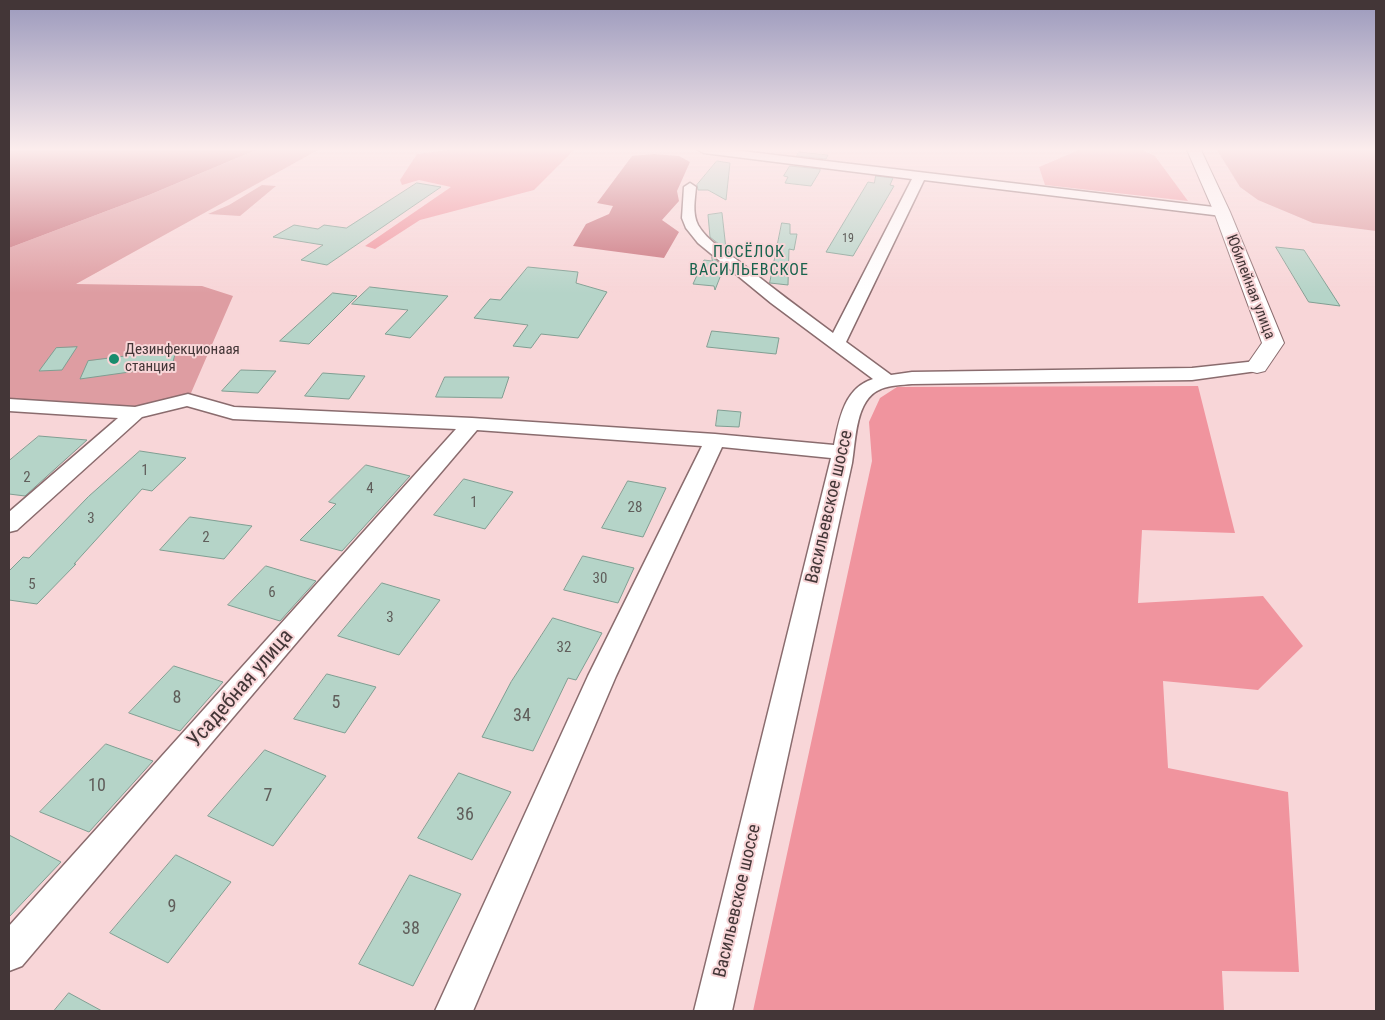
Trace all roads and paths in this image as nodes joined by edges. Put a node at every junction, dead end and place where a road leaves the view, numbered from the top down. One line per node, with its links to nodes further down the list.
1 (689, 198): 6 (street)
2 (909, 198): 6 (street)
3 (1101, 198): 5 (street)
4 (1215, 198): 5 (street, Юбилейная улица)
5 (1222, 212): 7 (street, Юбилейная улица)
6 (837, 342): 8 (street)
7 (1257, 366): 8 (street, Васильевское шоссе)
8 (887, 381): 13 (street, Васильевское шоссе)
9 (9, 405): 10 (street)
10 (136, 413): 11 (street); 14 (street)
11 (472, 424): 12 (street); 15 (street, Усадебная улица)
12 (715, 440): 13 (street); 16 (street)
13 (843, 453): 17 (street, Васильевское шоссе)
14 (9, 524)
15 (9, 953)
16 (454, 1011)
17 (713, 1011)

